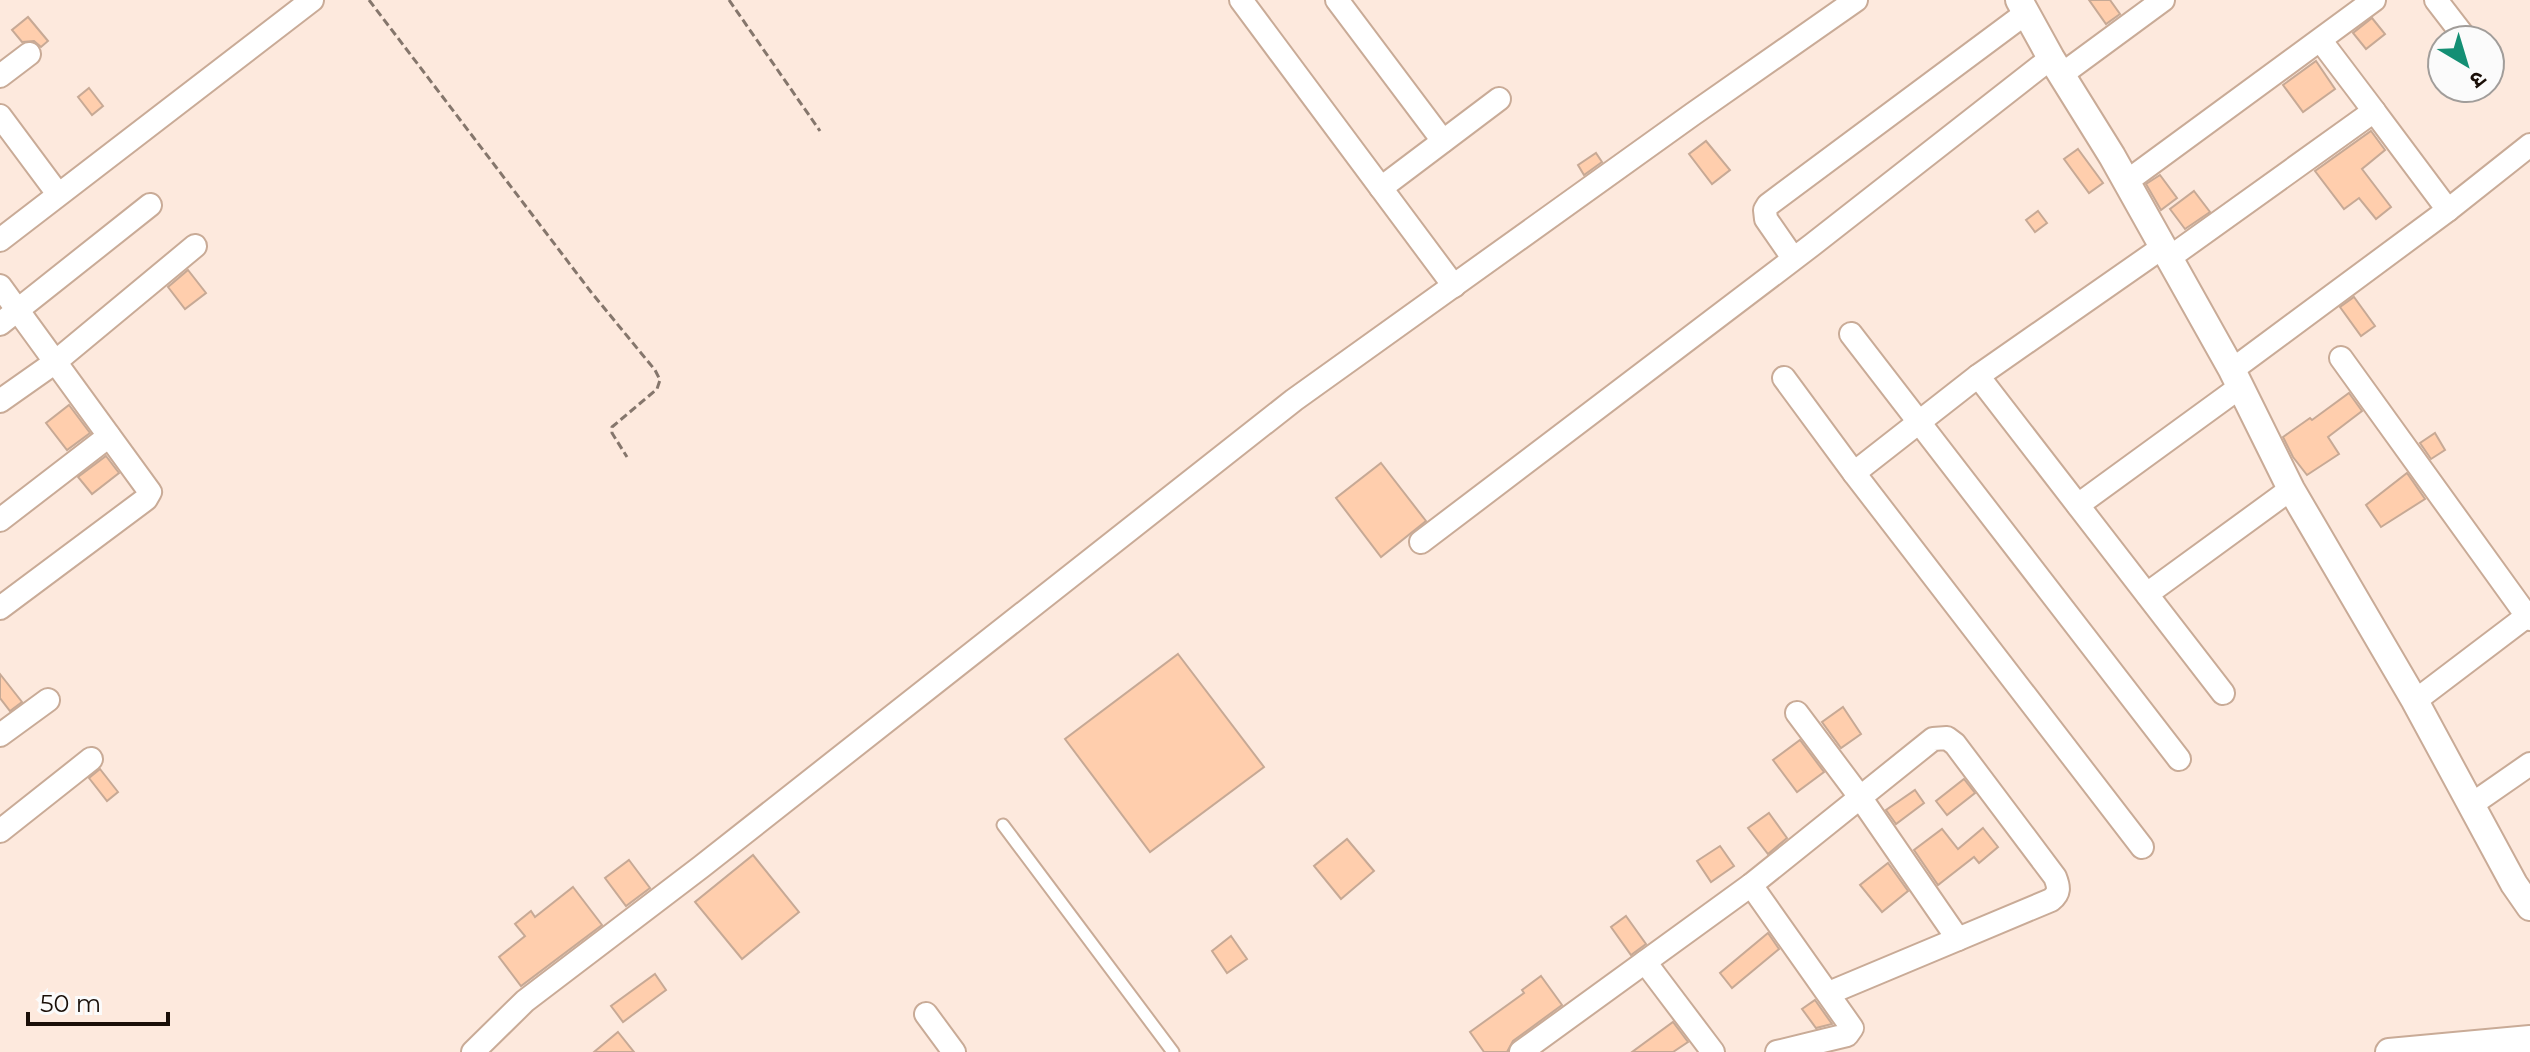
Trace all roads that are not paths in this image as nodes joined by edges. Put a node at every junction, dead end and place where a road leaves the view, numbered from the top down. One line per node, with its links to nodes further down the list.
1 (312, 0): 21 (street)
2 (1241, 0): 20 (street)
3 (1337, 0): 17 (street)
4 (1856, 0): 29 (street)
5 (2163, 0): 12 (street)
6 (2374, 0): 10 (street)
7 (2436, 0): 9 (street)
8 (2023, 6): 12 (street); 27 (street)
9 (2454, 24)
10 (2321, 41): 15 (street); 19 (street)
11 (29, 54): 13 (street)
12 (2056, 67): 19 (street); 27 (street)
13 (0, 76)
14 (1499, 99): 17 (street)
15 (2374, 111): 23 (street); 26 (street)
16 (0, 116): 21 (street)
17 (1443, 141): 20 (street)
18 (2530, 145): 23 (street)
19 (2126, 182): 26 (street)
20 (1381, 188): 29 (street)
21 (58, 194): 24 (street)
22 (150, 205): 30 (street)
23 (2448, 210): 36 (street)
24 (0, 240)
25 (195, 246): 33 (street)
26 (2166, 252): 34 (street); 36 (street)
27 (1793, 258): 44 (street)
28 (0, 286): 30 (street)
29 (1454, 286): 69 (street)
30 (8, 318): 33 (street)
31 (1851, 334): 38 (street)
32 (2341, 358): 47 (street)
33 (54, 363): 37 (street); 39 (street)
34 (1978, 376): 38 (street); 42 (street)
35 (1784, 378): 40 (street)
36 (2236, 378): 41 (street); 42 (street)
37 (0, 401)
38 (1917, 422): 40 (street); 54 (street)
39 (109, 436): 43 (street); 46 (street)
40 (1854, 473): 60 (street)
41 (2291, 489): 45 (street); 50 (street)
42 (2078, 505): 45 (street)
43 (0, 520)
44 (1421, 542)
45 (2147, 594): 48 (street)
46 (0, 608)
47 (2529, 617): 50 (street)
48 (2223, 693)
49 (48, 700): 52 (street)
50 (2415, 701): 57 (street)
51 (1797, 713): 56 (street)
52 (0, 735)
53 (91, 759): 59 (street)
54 (2179, 759)
55 (2530, 764): 57 (street)
56 (1860, 797): 61 (street); 63 (street); 63 (street)
57 (2471, 805): 62 (street)
58 (1003, 825): 71 (lane)
59 (0, 831)
60 (2142, 847)
61 (1751, 885): 64 (street); 65 (street)
62 (2530, 907)
63 (1958, 939): 65 (street)
64 (1645, 962): 72 (street); 73 (street)
65 (1829, 993): 68 (street)
66 (926, 1014): 70 (street)
67 (2530, 1039): 74 (street)
68 (1785, 1051)
69 (473, 1052)
70 (954, 1052)
71 (1173, 1052)
72 (1521, 1052)
73 (1713, 1052)
74 (2389, 1052)

